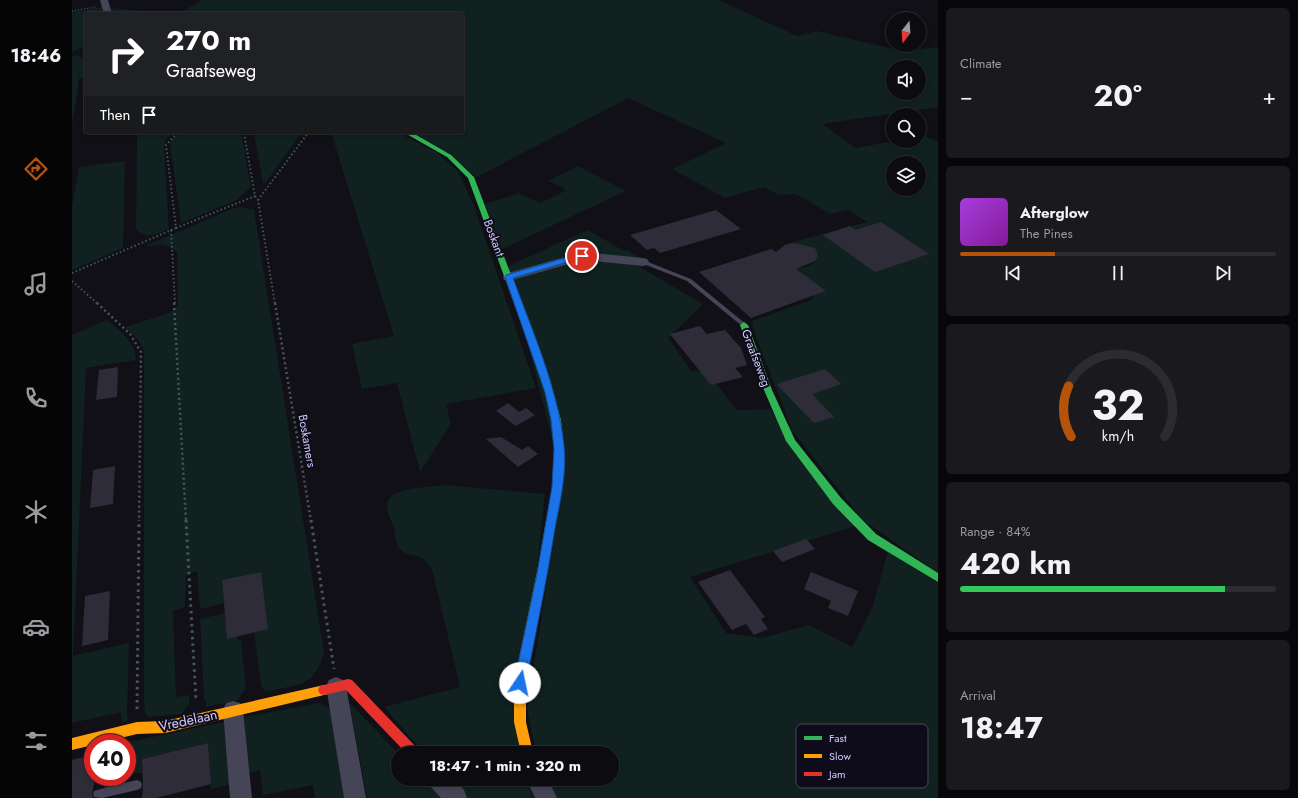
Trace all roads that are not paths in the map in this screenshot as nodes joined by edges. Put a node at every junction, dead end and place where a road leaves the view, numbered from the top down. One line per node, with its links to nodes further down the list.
1 (105, 2): 2 (street)
2 (108, 12)
3 (410, 134): 5 (street, Boskant)
4 (643, 262): 5 (street, Graafseweg); 6 (lane, Graafseweg)
5 (509, 277): 14 (street, Boskant)
6 (744, 325): 7 (street, Graafseweg)
7 (938, 578)
8 (336, 686): 9 (street, Vredelaan); 13 (street, Vredelaan); 21 (street)
9 (233, 710): 10 (street, Vredelaan); 20 (street, Vredelaan)
10 (126, 734)
11 (84, 742): 12 (street, Vredelaan)
12 (72, 744)
13 (407, 746)
14 (525, 746)
15 (137, 785): 18 (lane)
16 (445, 786): 22 (street)
17 (540, 786): 23 (street)
18 (119, 789): 19 (lane)
19 (98, 794)
20 (241, 798)
21 (354, 798)
22 (456, 798)
23 (546, 798)

